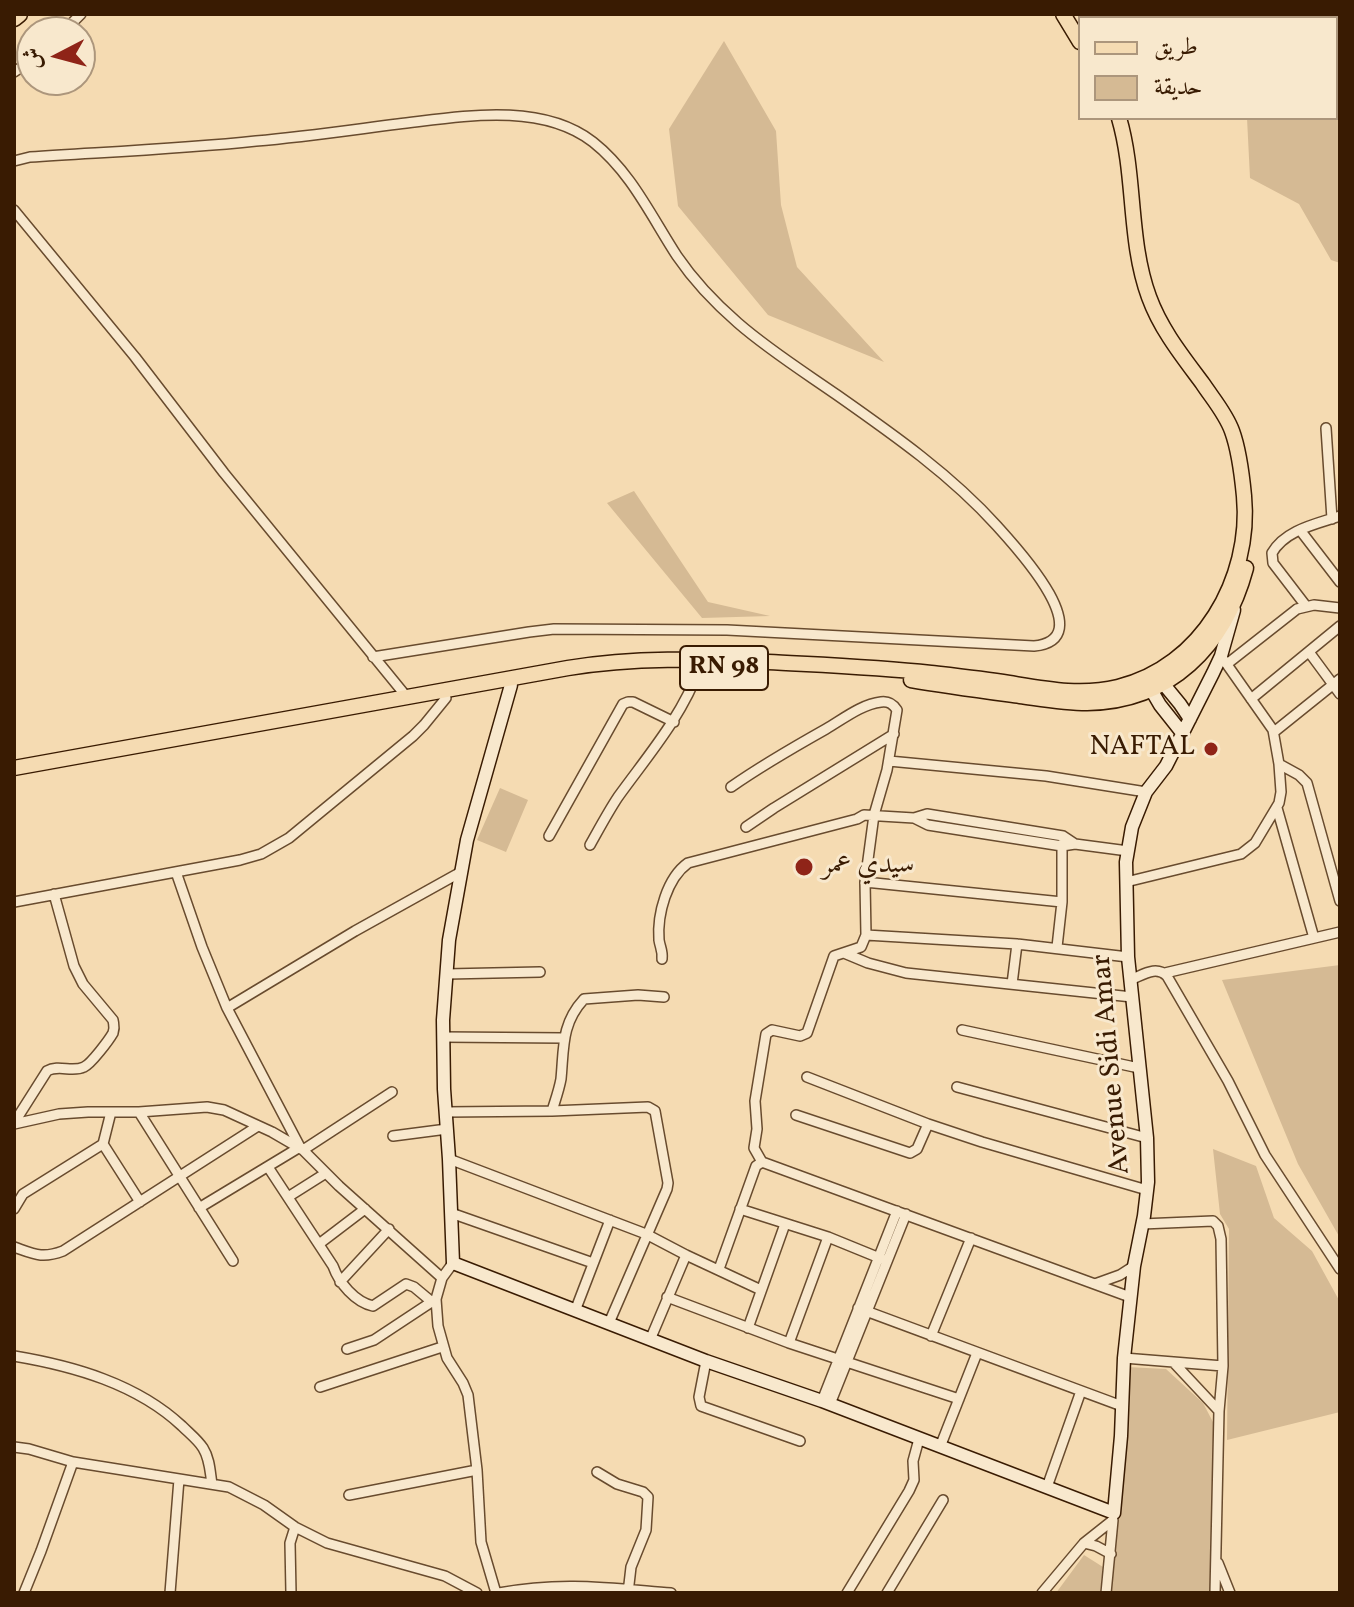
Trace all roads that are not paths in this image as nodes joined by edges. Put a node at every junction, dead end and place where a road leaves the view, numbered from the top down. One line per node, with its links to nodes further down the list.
1 (19, 14): 3 (highway)
2 (1063, 14): 4 (main road)
3 (14, 18)
4 (1078, 39)
5 (1119, 120): 9 (main road, RN 98)
6 (14, 161): 18 (street)
7 (14, 210): 18 (street)
8 (1326, 428): 10 (street)
9 (1235, 442): 13 (main road, RN 98); 21 (main road, RN 98)
10 (1336, 517): 11 (street)
11 (1300, 530): 12 (street); 14 (street)
12 (1340, 582)
13 (1239, 590): 19 (street, Avenue Sidi Amar); 21 (main road, RN 98)
14 (1306, 606): 15 (street); 19 (street)
15 (1340, 608)
16 (1340, 626): 17 (street)
17 (1309, 652): 22 (street); 28 (street)
18 (373, 657): 26 (street)
19 (1224, 660): 28 (street); 30 (street, Avenue Sidi Amar)
20 (700, 667): 21 (main road, RN 98); 23 (main road, RN 98); 31 (street)
21 (1153, 681): 26 (main road, RN 98); 30 (street); 34 (street)
22 (1337, 682): 25 (street); 32 (street)
23 (511, 685): 24 (main road, RN 98); 29 (street)
24 (495, 688): 27 (main road, RN 98); 29 (street)
25 (1340, 694)
26 (406, 696): 37 (main road, RN 98)
27 (446, 698): 38 (main road, RN 98); 48 (street)
28 (1251, 699): 32 (street)
29 (506, 704): 49 (street)
30 (1190, 719): 34 (street, Avenue Sidi Amar)
31 (674, 722): 44 (street); 46 (street)
32 (1274, 732): 36 (street)
33 (894, 734): 35 (street); 39 (street); 43 (street)
34 (1183, 734): 40 (street, Avenue Sidi Amar)
35 (889, 761): 40 (street); 42 (street)
36 (1279, 764): 41 (street); 53 (street)
37 (14, 768)
38 (14, 777)
39 (731, 787)
40 (1146, 792): 47 (street, Avenue Sidi Amar)
41 (1277, 808): 51 (street); 58 (street)
42 (874, 815): 45 (street); 50 (street); 63 (street)
43 (746, 827)
44 (549, 836)
45 (1062, 841): 47 (street); 55 (street)
46 (590, 845)
47 (1128, 851): 51 (street, Avenue Sidi Amar)
48 (176, 872): 52 (street); 71 (street)
49 (461, 872): 66 (street); 71 (street)
50 (865, 882): 55 (street); 57 (street)
51 (1126, 882): 62 (street, Avenue Sidi Amar)
52 (54, 894): 54 (street); 84 (street)
53 (1340, 901)
54 (14, 902)
55 (1062, 902): 60 (street)
56 (1340, 932): 58 (street)
57 (866, 935): 59 (street); 61 (street)
58 (1314, 938): 65 (street)
59 (1017, 944): 60 (street); 68 (street)
60 (1057, 947): 62 (street)
61 (842, 952): 68 (street); 93 (street)
62 (1128, 957): 67 (street, Avenue Sidi Amar)
63 (662, 959)
64 (540, 972): 66 (street)
65 (1165, 973): 67 (street); 121 (street)
66 (447, 974): 73 (street)
67 (1130, 980): 70 (street, Avenue Sidi Amar)
68 (1012, 984): 70 (street)
69 (664, 997): 74 (street)
70 (1132, 997): 75 (street, Avenue Sidi Amar)
71 (227, 1008): 91 (street)
72 (962, 1030): 75 (street)
73 (443, 1037): 74 (street); 82 (street)
74 (563, 1038): 79 (street)
75 (1139, 1068): 89 (street, Avenue Sidi Amar)
76 (807, 1077): 85 (street)
77 (957, 1087): 89 (street)
78 (392, 1092): 91 (street)
79 (552, 1111): 82 (street); 110 (street)
80 (111, 1112): 81 (street); 84 (street); 90 (street)
81 (139, 1112): 86 (street); 96 (street)
82 (446, 1112): 87 (street)
83 (796, 1115): 85 (street)
84 (14, 1124)
85 (928, 1124): 97 (street)
86 (258, 1126): 91 (street); 96 (street)
87 (447, 1129): 88 (street); 92 (street)
88 (393, 1136)
89 (1147, 1138): 97 (street, Avenue Sidi Amar)
90 (103, 1144): 99 (street); 101 (street)
91 (302, 1148): 94 (street); 95 (street)
92 (449, 1159): 104 (street); 106 (street)
93 (762, 1162): 103 (street); 105 (street)
94 (268, 1167): 98 (street); 100 (street)
95 (326, 1173): 98 (street); 102 (street)
96 (179, 1177): 99 (street); 100 (street)
97 (1147, 1190): 108 (street, Avenue Sidi Amar)
98 (288, 1197): 113 (street)
99 (140, 1202): 114 (street)
100 (199, 1208): 117 (street)
101 (14, 1209)
102 (365, 1209): 109 (street); 113 (street)
103 (740, 1209): 107 (street); 120 (street)
104 (451, 1213): 118 (street); 122 (street)
105 (901, 1213): 112 (street); 116 (street)
106 (610, 1220): 110 (street); 118 (street)
107 (785, 1224): 111 (street); 125 (street)
108 (1142, 1224): 119 (street, Avenue Sidi Amar); 144 (street)
109 (389, 1229): 122 (street); 123 (street)
110 (646, 1234): 115 (street); 131 (street)
111 (828, 1237): 116 (street); 135 (street)
112 (971, 1238): 124 (street); 133 (street)
113 (319, 1244): 123 (street)
114 (14, 1247)
115 (686, 1255): 120 (street); 126 (street)
116 (884, 1259): 129 (street)
117 (233, 1261)
118 (593, 1263): 130 (street)
119 (1134, 1266): 124 (street); 127 (street, Avenue Sidi Amar)
120 (719, 1269): 125 (street)
121 (1340, 1269)
122 (444, 1271): 128 (street); 130 (street)
123 (340, 1282): 128 (street)
124 (1095, 1284): 127 (street)
125 (761, 1290): 132 (street)
126 (667, 1297): 132 (street); 134 (street)
127 (1130, 1297): 140 (street, Avenue Sidi Amar)
128 (434, 1301): 136 (street); 137 (street)
129 (863, 1310): 133 (street); 142 (street)
130 (575, 1311): 131 (street)
131 (609, 1323): 134 (street)
132 (748, 1328): 135 (street)
133 (931, 1336): 138 (street)
134 (650, 1340): 141 (street)
135 (789, 1343): 142 (street)
136 (442, 1347): 145 (street); 156 (street)
137 (347, 1349)
138 (977, 1353): 146 (street); 147 (street)
139 (14, 1356): 159 (street)
140 (1124, 1358): 143 (street); 149 (street, Avenue Sidi Amar)
141 (706, 1361): 148 (street); 152 (street)
142 (843, 1361): 147 (street); 148 (street)
143 (1175, 1363): 144 (street); 150 (street)
144 (1223, 1366): 150 (street)
145 (320, 1387)
146 (1081, 1391): 149 (street); 160 (street)
147 (959, 1399): 154 (street)
148 (826, 1403): 151 (street)
149 (1122, 1406): 163 (street, Avenue Sidi Amar)
150 (1219, 1411): 166 (street)
151 (919, 1439): 154 (street); 175 (street)
152 (800, 1441)
153 (14, 1447): 155 (street)
154 (940, 1447): 160 (street)
155 (73, 1462): 158 (street); 169 (street)
156 (477, 1470): 161 (street); 173 (street)
157 (597, 1472): 168 (street)
158 (179, 1479): 159 (street); 170 (street)
159 (212, 1484): 164 (street)
160 (1047, 1487): 163 (street)
161 (349, 1495)
162 (943, 1500): 176 (street)
163 (1114, 1516): 165 (street); 167 (street, Avenue Sidi Amar)
164 (295, 1527): 171 (street); 172 (street)
165 (1084, 1543): 167 (street); 177 (street)
166 (1216, 1553): 179 (street); 180 (street)
167 (1111, 1554): 178 (street, Avenue Sidi Amar)
168 (628, 1591): 173 (street); 174 (street)
169 (24, 1593)
170 (170, 1593)
171 (291, 1593)
172 (477, 1593)
173 (497, 1593)
174 (671, 1593)
175 (847, 1593)
176 (887, 1593)
177 (1042, 1593)
178 (1106, 1593)
179 (1215, 1593)
180 (1230, 1593)

